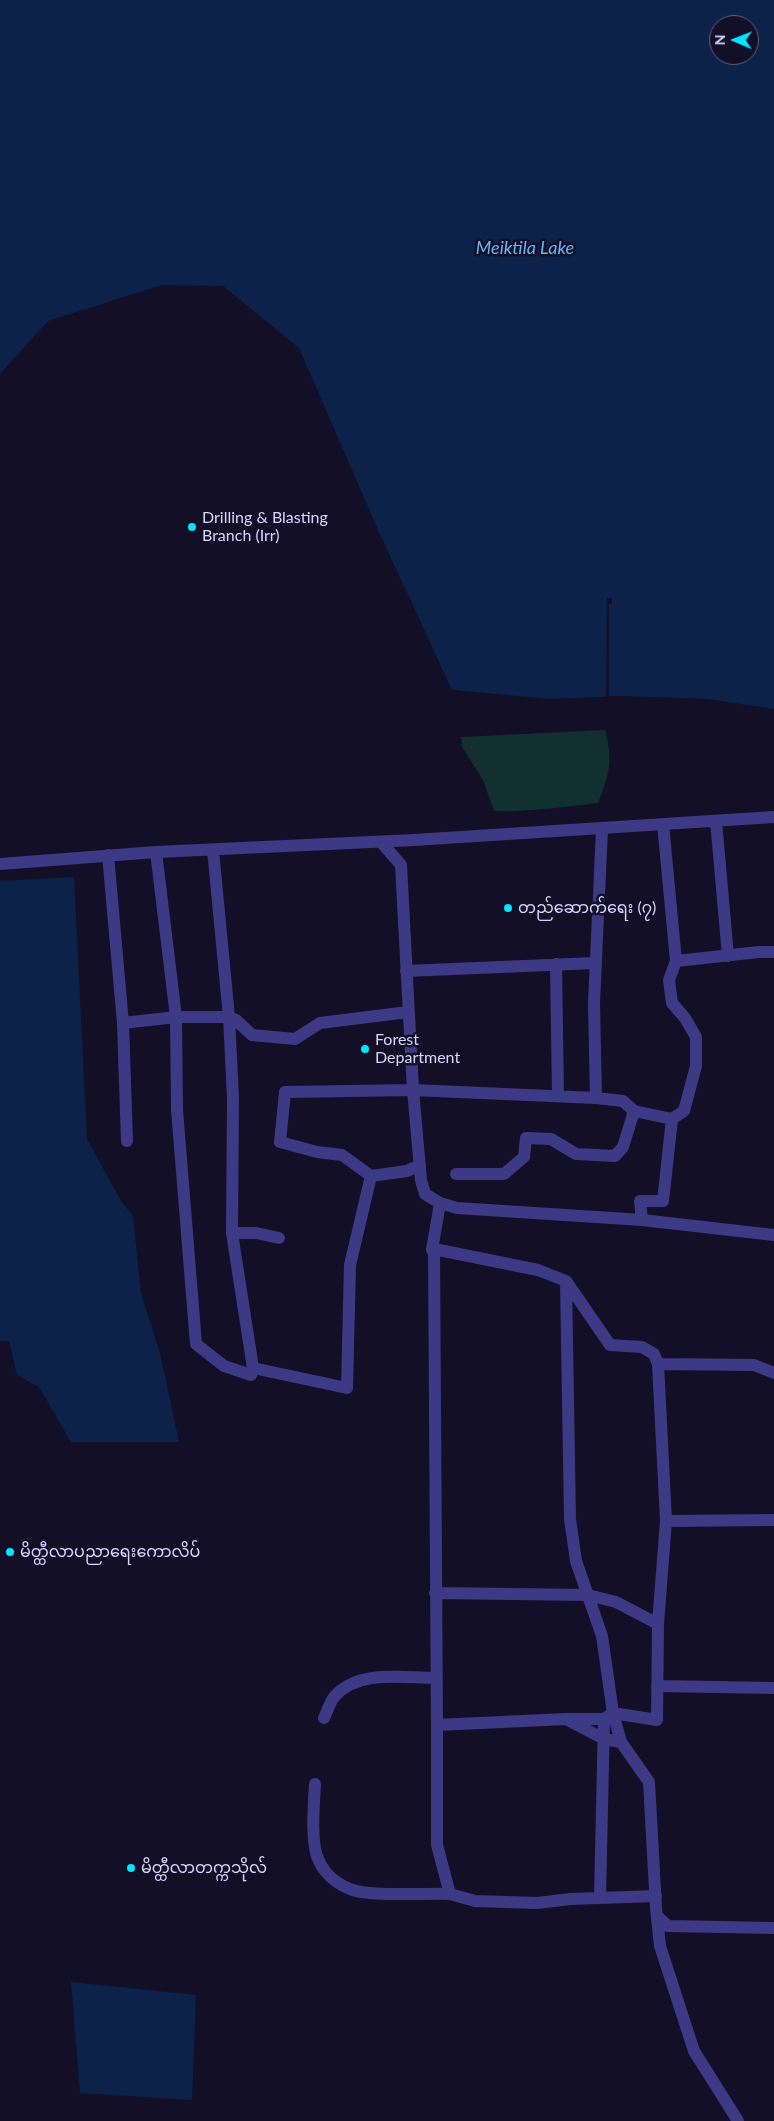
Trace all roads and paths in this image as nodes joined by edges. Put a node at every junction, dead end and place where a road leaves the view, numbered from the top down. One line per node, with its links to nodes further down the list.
1 (774, 817): 2 (street)
2 (716, 821): 3 (street); 11 (street)
3 (663, 824): 4 (street); 12 (street)
4 (602, 829): 5 (street); 13 (street)
5 (381, 842): 6 (street); 15 (street)
6 (213, 850): 7 (street); 17 (street)
7 (156, 852): 8 (street); 18 (street)
8 (108, 855): 9 (street); 19 (street)
9 (0, 864)
10 (774, 952): 11 (street)
11 (728, 956): 12 (street)
12 (676, 961): 24 (street)
13 (596, 963): 14 (street); 22 (street)
14 (556, 964): 15 (street); 21 (street)
15 (406, 971): 16 (street)
16 (408, 1012): 17 (street); 20 (street)
17 (229, 1016): 18 (street); 31 (street)
18 (176, 1017): 19 (street); 37 (street)
19 (123, 1023): 25 (street)
20 (413, 1090): 21 (street); 26 (street); 28 (street)
21 (558, 1096): 22 (street)
22 (596, 1098): 23 (street)
23 (634, 1111): 24 (street); 27 (street)
24 (672, 1120): 30 (street)
25 (127, 1141)
26 (420, 1165): 28 (street); 29 (street)
27 (456, 1174)
28 (371, 1176): 37 (street)
29 (440, 1202): 30 (street); 34 (street)
30 (642, 1220): 32 (street)
31 (232, 1233): 33 (street); 37 (street)
32 (774, 1235)
33 (279, 1238)
34 (434, 1249): 35 (street); 41 (street)
35 (566, 1281): 36 (street); 42 (street)
36 (658, 1364): 38 (street); 40 (street)
37 (253, 1368)
38 (774, 1373)
39 (774, 1520): 40 (street)
40 (666, 1521): 43 (street)
41 (435, 1592): 42 (street); 44 (street)
42 (588, 1594): 43 (street); 47 (street)
43 (658, 1624): 45 (street)
44 (435, 1678): 48 (street); 50 (street)
45 (657, 1686): 46 (street); 47 (street)
46 (774, 1688)
47 (608, 1716): 49 (street); 51 (street); 52 (street)
48 (324, 1718)
49 (566, 1719): 50 (street); 51 (street)
50 (437, 1725): 54 (street)
51 (604, 1740): 52 (street); 56 (street)
52 (621, 1742): 55 (street)
53 (315, 1784): 54 (street)
54 (450, 1894): 56 (street)
55 (656, 1896): 56 (street); 57 (street)
56 (600, 1898)
57 (657, 1916): 58 (street); 59 (street)
58 (774, 1928)
59 (738, 2121)

